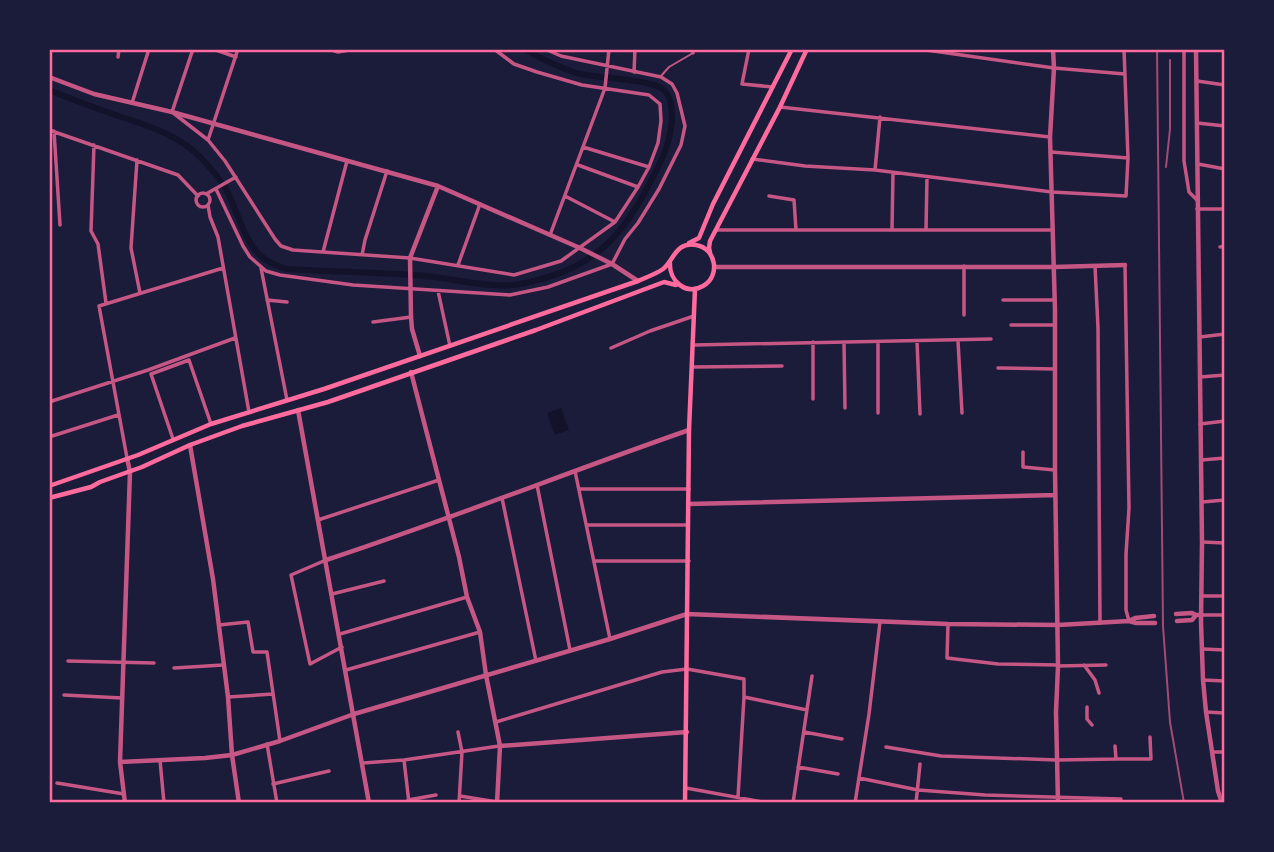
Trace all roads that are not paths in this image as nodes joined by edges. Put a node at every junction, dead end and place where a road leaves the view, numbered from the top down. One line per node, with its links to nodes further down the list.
1 (119, 49): 21 (street)
2 (149, 49): 33 (street)
3 (193, 49): 35 (street)
4 (213, 49): 22 (street)
5 (238, 49): 22 (street)
6 (329, 49): 7 (street)
7 (355, 49)
8 (494, 49): 32 (street)
9 (545, 49): 23 (street)
10 (609, 49): 23 (street)
11 (635, 49): 25 (street)
12 (749, 49): 31 (street)
13 (792, 49): 31 (main road)
14 (807, 49): 34 (main road)
15 (919, 49): 24 (street)
16 (1053, 49): 24 (street)
17 (1124, 49): 26 (street)
18 (1184, 49): 68 (street)
19 (1196, 49): 29 (street)
20 (693, 51): 28 (lane)
21 (118, 57)
22 (236, 57): 38 (street)
23 (608, 68): 25 (street); 32 (street)
24 (1054, 68): 26 (street); 41 (street)
25 (634, 72): 28 (street)
26 (1125, 74): 46 (street)
27 (49, 77): 33 (street)
28 (661, 77): 90 (street)
29 (1197, 81): 30 (street); 37 (street)
30 (1225, 85)
31 (773, 87): 83 (main road)
32 (605, 88): 44 (street); 52 (street)
33 (132, 103): 35 (street)
34 (780, 107): 36 (street); 48 (main road)
35 (172, 112): 38 (street); 42 (street)
36 (880, 117): 41 (street); 54 (street)
37 (1197, 123): 39 (street); 51 (street)
38 (214, 124): 42 (street); 49 (street)
39 (1225, 126)
40 (52, 131): 43 (street); 76 (street)
41 (1050, 137): 45 (street)
42 (208, 140): 58 (street)
43 (94, 145): 47 (street); 109 (street)
44 (583, 146): 50 (street); 52 (street)
45 (1051, 152): 46 (street); 62 (street)
46 (1128, 158): 62 (street)
47 (137, 159): 66 (street); 104 (street)
48 (752, 159): 54 (street); 79 (main road)
49 (347, 161): 55 (street); 85 (street)
50 (577, 164): 60 (street); 64 (street)
51 (1198, 164): 53 (street); 68 (street)
52 (649, 167): 60 (street)
53 (1225, 169)
54 (875, 170): 56 (street)
55 (387, 171): 59 (street); 86 (street)
56 (894, 173): 57 (street); 77 (street)
57 (928, 177): 62 (street); 78 (street)
58 (234, 178): 61 (street); 85 (street)
59 (438, 186): 69 (street); 88 (street)
60 (638, 187): 75 (street)
61 (216, 189): 63 (street); 67 (street); 98 (street)
62 (1052, 192): 81 (street)
63 (206, 194): 66 (street); 67 (street)
64 (565, 196): 75 (street); 82 (street)
65 (769, 196): 80 (street)
66 (197, 198): 71 (street)
67 (210, 200): 70 (street)
68 (1197, 200): 72 (street)
69 (480, 204): 82 (street); 91 (street)
70 (208, 205): 71 (street); 74 (street)
71 (202, 207): 74 (street)
72 (1197, 209): 73 (street); 119 (street)
73 (1225, 209)
74 (210, 217): 97 (street)
75 (615, 222): 84 (street)
76 (60, 225)
77 (892, 229): 78 (street); 80 (street)
78 (926, 229): 81 (street)
79 (716, 230): 80 (street); 87 (main road)
80 (796, 230)
81 (1054, 230): 96 (street)
82 (550, 235): 84 (street)
83 (685, 245): 87 (main road); 89 (main road)
84 (580, 248): 90 (street); 91 (street)
85 (323, 252): 86 (street)
86 (362, 255): 88 (street)
87 (712, 256): 95 (main road)
88 (410, 258): 91 (street); 102 (street)
89 (670, 263): 99 (main road); 100 (main road)
90 (612, 264): 99 (street); 103 (street)
91 (458, 265)
92 (1125, 265): 94 (street); 193 (street)
93 (964, 266): 95 (street); 96 (street); 110 (street)
94 (1095, 266): 96 (street); 196 (street)
95 (714, 267): 101 (main road)
96 (1054, 267): 107 (street)
97 (223, 268): 104 (street); 120 (street)
98 (261, 268): 102 (street); 105 (street)
99 (638, 281): 113 (main road)
100 (680, 286): 101 (main road); 117 (main road)
101 (695, 289): 111 (main road)
102 (410, 290): 103 (street); 112 (street)
103 (438, 291): 128 (street)
104 (139, 293): 109 (street)
105 (267, 299): 108 (street); 140 (street)
106 (1003, 300): 107 (street)
107 (1055, 300): 116 (street)
108 (287, 302)
109 (106, 303): 138 (street)
110 (964, 315)
111 (694, 316): 127 (main road); 129 (street)
112 (411, 317): 114 (street); 130 (street)
113 (532, 318): 117 (main road); 128 (main road)
114 (373, 322)
115 (1011, 325): 116 (street)
116 (1055, 325): 134 (street)
117 (536, 330): 135 (main road)
118 (1225, 334): 119 (street)
119 (1200, 337): 137 (street)
120 (235, 338): 138 (street); 144 (street)
121 (991, 339): 123 (street)
122 (917, 341): 123 (street); 126 (street); 147 (street)
123 (958, 341): 146 (street)
124 (813, 342): 125 (street); 127 (street); 139 (street)
125 (844, 342): 126 (street); 142 (street)
126 (878, 342): 145 (street)
127 (694, 345): 132 (main road)
128 (450, 346): 130 (main road)
129 (611, 348)
130 (421, 356): 140 (main road)
131 (782, 366): 132 (street)
132 (692, 367): 152 (main road)
133 (998, 368): 134 (street)
134 (1055, 369): 160 (street)
135 (411, 372): 143 (main road); 163 (street)
136 (1225, 374): 137 (street)
137 (1200, 377): 151 (street)
138 (112, 381): 141 (street); 148 (street)
139 (813, 399)
140 (287, 401): 144 (main road)
141 (49, 402)
142 (845, 408)
143 (298, 410): 155 (main road); 175 (street)
144 (249, 412): 150 (main road)
145 (878, 413)
146 (962, 413)
147 (920, 414)
148 (118, 415): 153 (street); 157 (street)
149 (1225, 421): 151 (street)
150 (211, 424): 154 (main road); 154 (street)
151 (1200, 424): 159 (street)
152 (689, 430): 161 (street); 167 (main road)
153 (49, 437)
154 (173, 439): 157 (main road)
155 (190, 445): 162 (main road); 198 (street)
156 (1023, 452): 160 (street)
157 (127, 458): 162 (street); 165 (main road)
158 (1225, 458): 159 (street)
159 (1201, 460): 172 (street)
160 (1055, 470): 168 (street)
161 (575, 471): 164 (street); 166 (street)
162 (130, 472): 169 (main road); 209 (street)
163 (439, 481): 174 (street); 175 (street)
164 (537, 485): 170 (street); 205 (street)
165 (49, 486)
166 (579, 489): 167 (street); 176 (street)
167 (688, 489): 173 (main road)
168 (1055, 495): 173 (street); 199 (street)
169 (49, 498)
170 (502, 498): 174 (street); 208 (street)
171 (1225, 500): 172 (street)
172 (1202, 502): 178 (street)
173 (688, 504): 177 (main road)
174 (449, 518): 180 (street); 187 (street)
175 (318, 520): 180 (street)
176 (587, 525): 177 (street); 181 (street)
177 (688, 525): 182 (main road)
178 (1202, 541): 179 (street); 185 (street)
179 (1225, 543)
180 (326, 560): 184 (street); 203 (street)
181 (594, 561): 182 (street); 202 (street)
182 (689, 561): 188 (main road)
183 (384, 581): 184 (street)
184 (332, 594): 201 (street)
185 (1201, 596): 186 (street); 190 (street)
186 (1225, 596)
187 (467, 597): 200 (street); 201 (street)
188 (687, 614): 195 (street); 202 (street); 216 (main road)
189 (1176, 614): 190 (street)
190 (1198, 615): 191 (street); 194 (street); 204 (street)
191 (1225, 615)
192 (1154, 620): 193 (street)
193 (1129, 621): 196 (street)
194 (1177, 621)
195 (880, 622): 197 (street); 259 (street)
196 (1100, 623): 199 (street)
197 (948, 624): 199 (street); 212 (street)
198 (219, 625): 211 (street); 223 (street)
199 (1058, 625): 212 (street)
200 (480, 632): 217 (street); 218 (street)
201 (340, 634): 203 (street)
202 (610, 639): 205 (street)
203 (342, 647): 217 (street)
204 (1203, 649): 206 (street); 220 (street)
205 (570, 650): 208 (street)
206 (1225, 650)
207 (68, 661): 209 (street)
208 (536, 661): 218 (street)
209 (124, 663): 210 (street); 227 (street)
210 (154, 663)
211 (223, 665): 215 (street); 225 (street)
212 (1058, 665): 213 (street); 251 (street)
213 (1084, 665): 214 (street); 222 (street)
214 (1106, 665)
215 (174, 668)
216 (687, 669): 226 (street); 233 (street); 236 (main road)
217 (346, 670): 232 (street)
218 (486, 675): 232 (street); 233 (street)
219 (812, 676): 229 (street)
220 (1203, 680): 221 (street); 230 (street)
221 (1225, 681)
222 (1099, 693)
223 (273, 694): 225 (street); 240 (street)
224 (64, 695): 227 (street)
225 (228, 697): 248 (street)
226 (744, 697): 229 (street); 270 (street)
227 (122, 698): 253 (street)
228 (1087, 707): 234 (street)
229 (807, 710): 237 (street)
230 (1206, 712): 231 (street); 246 (street)
231 (1225, 713)
232 (354, 714): 240 (street); 254 (street)
233 (495, 722): 242 (street)
234 (1092, 725)
235 (458, 732): 245 (street)
236 (687, 732): 242 (street); 262 (main road)
237 (804, 732): 239 (street); 256 (street)
238 (1150, 737): 252 (street)
239 (842, 739)
240 (280, 741): 241 (street)
241 (267, 744): 248 (street); 261 (street)
242 (500, 746): 245 (street); 279 (street)
243 (886, 747): 251 (street)
244 (1115, 747): 252 (street)
245 (462, 751): 250 (street); 268 (street)
246 (1212, 752): 247 (street); 264 (street)
247 (1225, 752)
248 (232, 755): 249 (street); 275 (street)
249 (160, 760): 253 (street); 274 (street)
250 (404, 760): 254 (street); 272 (street)
251 (1057, 760): 252 (street); 269 (street)
252 (1116, 760)
253 (120, 762): 266 (street)
254 (363, 764): 277 (street)
255 (920, 764): 263 (street)
256 (798, 767): 258 (street); 282 (street)
257 (329, 771): 261 (street)
258 (838, 774)
259 (859, 778): 263 (street); 283 (street)
260 (57, 783): 266 (street)
261 (274, 784): 276 (street)
262 (686, 788): 270 (street); 280 (main road)
263 (918, 790): 269 (street); 284 (street)
264 (1218, 791): 265 (street); 286 (street)
265 (1225, 791)
266 (124, 794): 273 (street)
267 (436, 794): 272 (street)
268 (460, 796): 278 (street); 279 (street)
269 (1058, 796): 271 (street); 285 (street)
270 (738, 797): 281 (street)
271 (1121, 799)
272 (408, 802)
273 (125, 803)
274 (164, 803)
275 (239, 803)
276 (277, 803)
277 (369, 803)
278 (459, 803)
279 (497, 803)
280 (685, 803)
281 (768, 803)
282 (793, 803)
283 (855, 803)
284 (916, 803)
285 (1058, 803)
286 (1222, 803)

